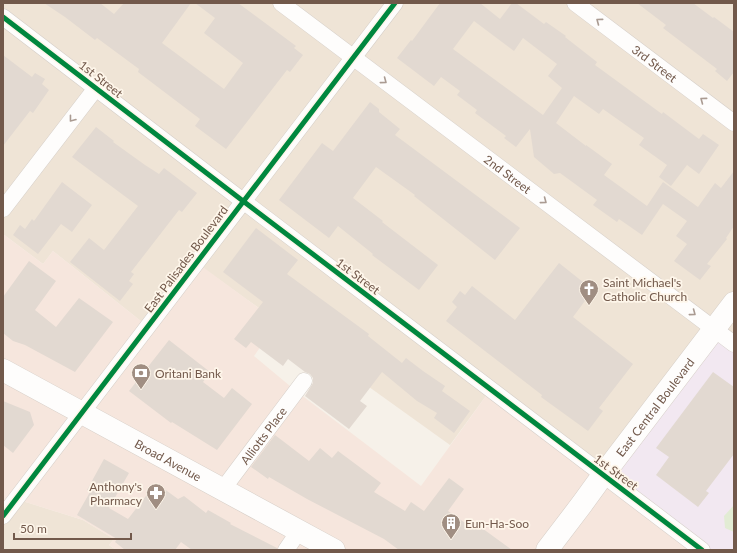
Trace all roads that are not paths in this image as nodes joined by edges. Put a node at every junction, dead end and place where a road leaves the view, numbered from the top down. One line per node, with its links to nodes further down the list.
1 (282, 3): 5 (street, 2nd Street)
2 (395, 3): 5 (street, East Palisades Boulevard)
3 (575, 3): 7 (street, 3rd Street, one-way to 3)
4 (3, 17): 6 (street, 1st Street)
5 (353, 58): 8 (street, East Palisades Boulevard); 11 (street, 2nd Street, one-way to 11)
6 (96, 88): 8 (street, 1st Street); 9 (street, one-way to 9)
7 (734, 123)
8 (243, 201): 15 (street, East Palisades Boulevard); 16 (street, 1st Street)
9 (3, 209)
10 (734, 303): 11 (main road, East Central Boulevard)
11 (714, 329): 12 (street, 2nd Street); 16 (main road, East Central Boulevard)
12 (734, 344)
13 (3, 370): 15 (main road, Broad Avenue)
14 (304, 381): 17 (street, Alliotts Place)
15 (81, 413): 17 (main road, Broad Avenue); 18 (street, East Palisades Boulevard)
16 (603, 475): 22 (main road, East Central Boulevard); 23 (street, 1st Street)
17 (223, 490): 19 (main road, Broad Avenue)
18 (3, 516)
19 (299, 531): 20 (street); 21 (main road, Broad Avenue)
20 (286, 550)
21 (334, 550)
22 (547, 550)
23 (702, 550)

